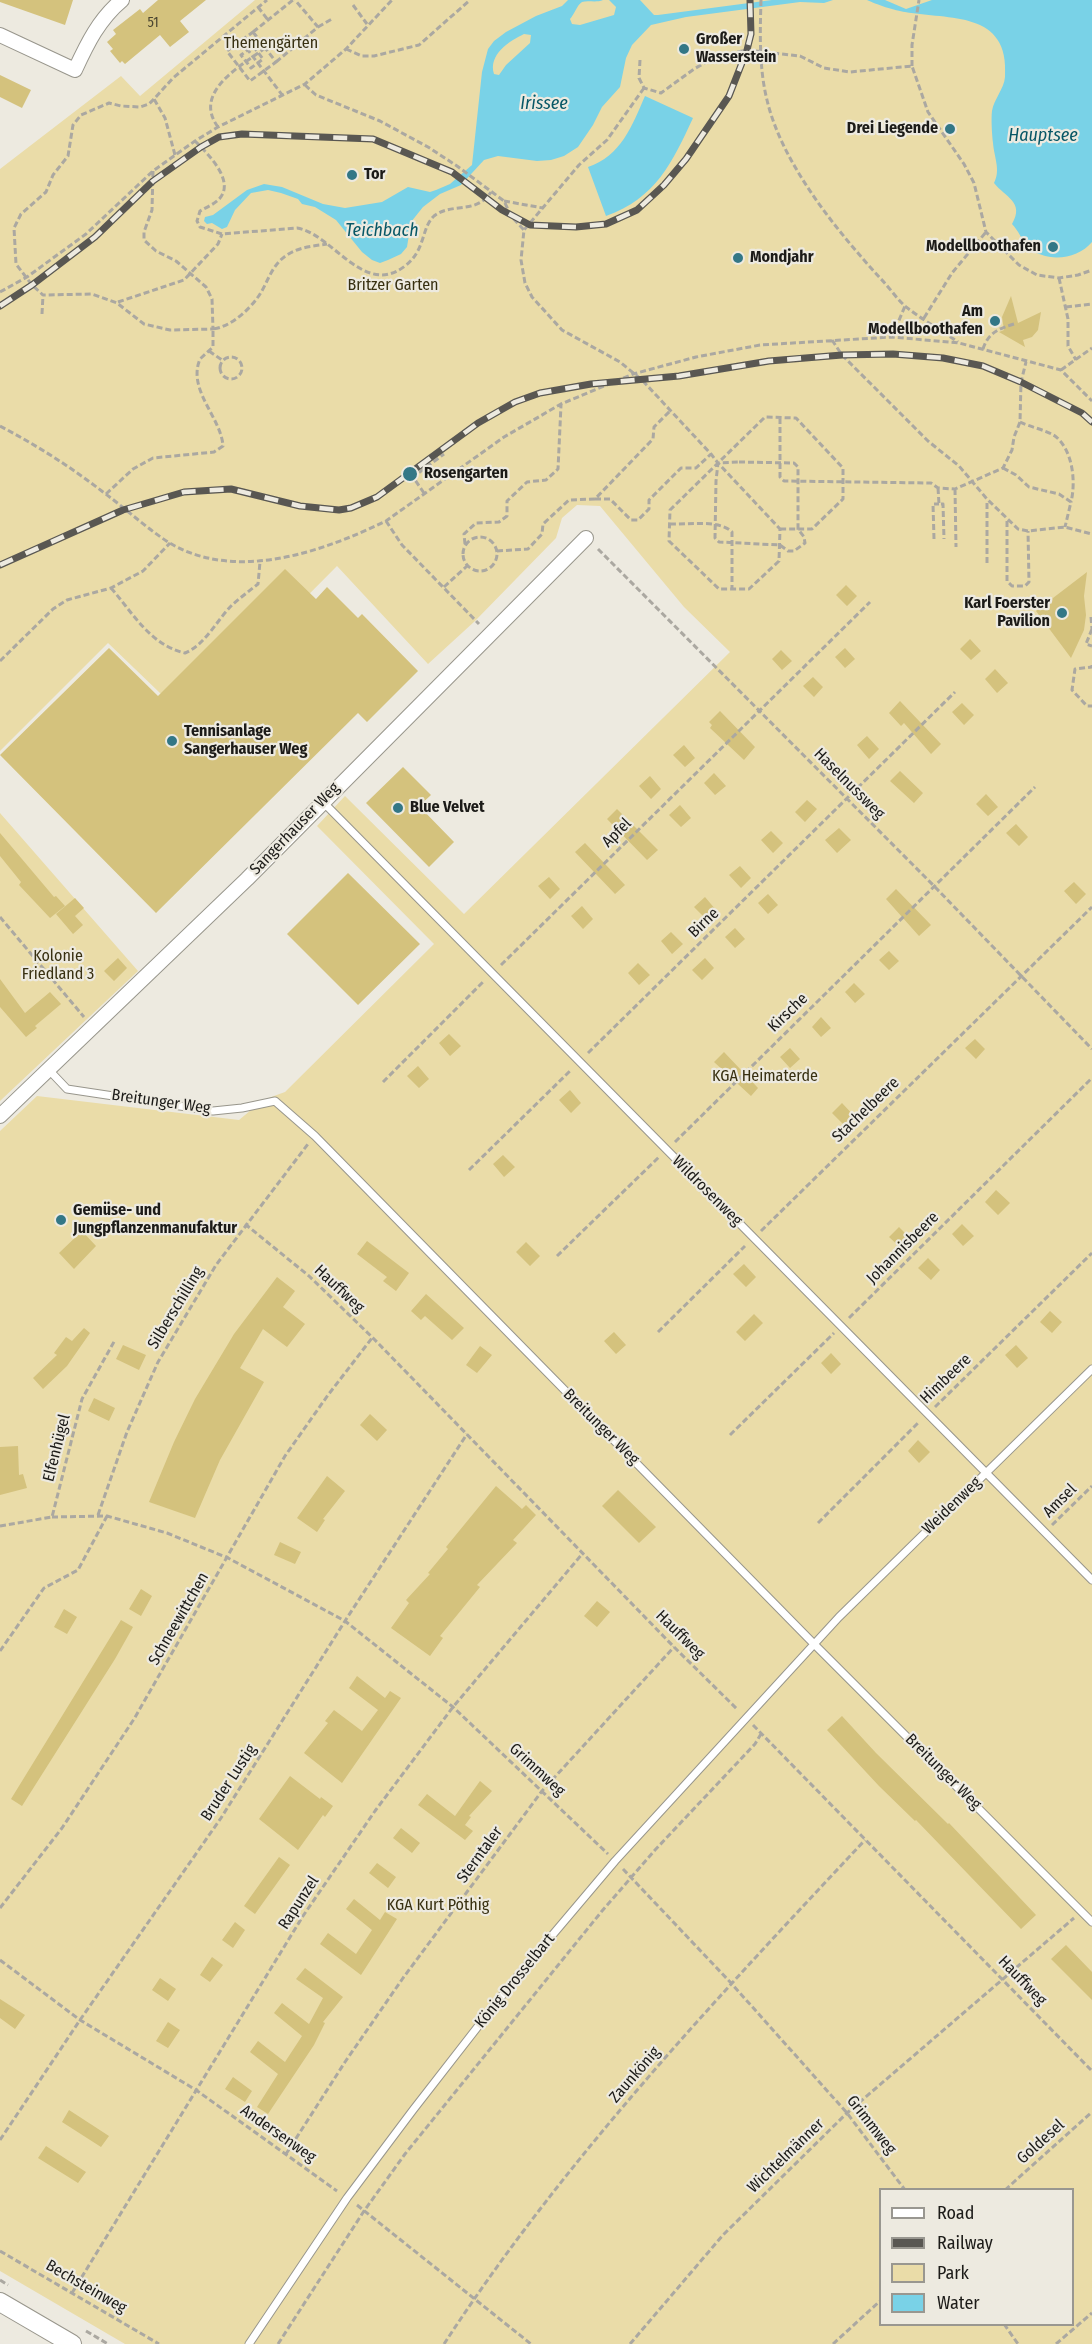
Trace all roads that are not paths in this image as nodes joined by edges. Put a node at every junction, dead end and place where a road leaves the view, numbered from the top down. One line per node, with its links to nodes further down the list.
1 (122, 0): 2 (street)
2 (0, 35)
3 (586, 538): 4 (street, Sangerhauser Weg)
4 (322, 801): 5 (street, Sangerhauser Weg); 8 (lane, Wildrosenweg)
5 (49, 1070): 6 (street, Sangerhauser Weg); 10 (lane, Breitunger Weg)
6 (0, 1116)
7 (1092, 1369): 8 (lane, Weidenweg)
8 (986, 1473): 9 (lane, Wildrosenweg); 10 (lane, Weidenweg)
9 (1092, 1580)
10 (814, 1644): 11 (lane, Breitunger Weg); 14 (lane, König Drosselbart)
11 (1092, 1922)
12 (0, 2302): 13 (street)
13 (72, 2344)
14 (249, 2344)

